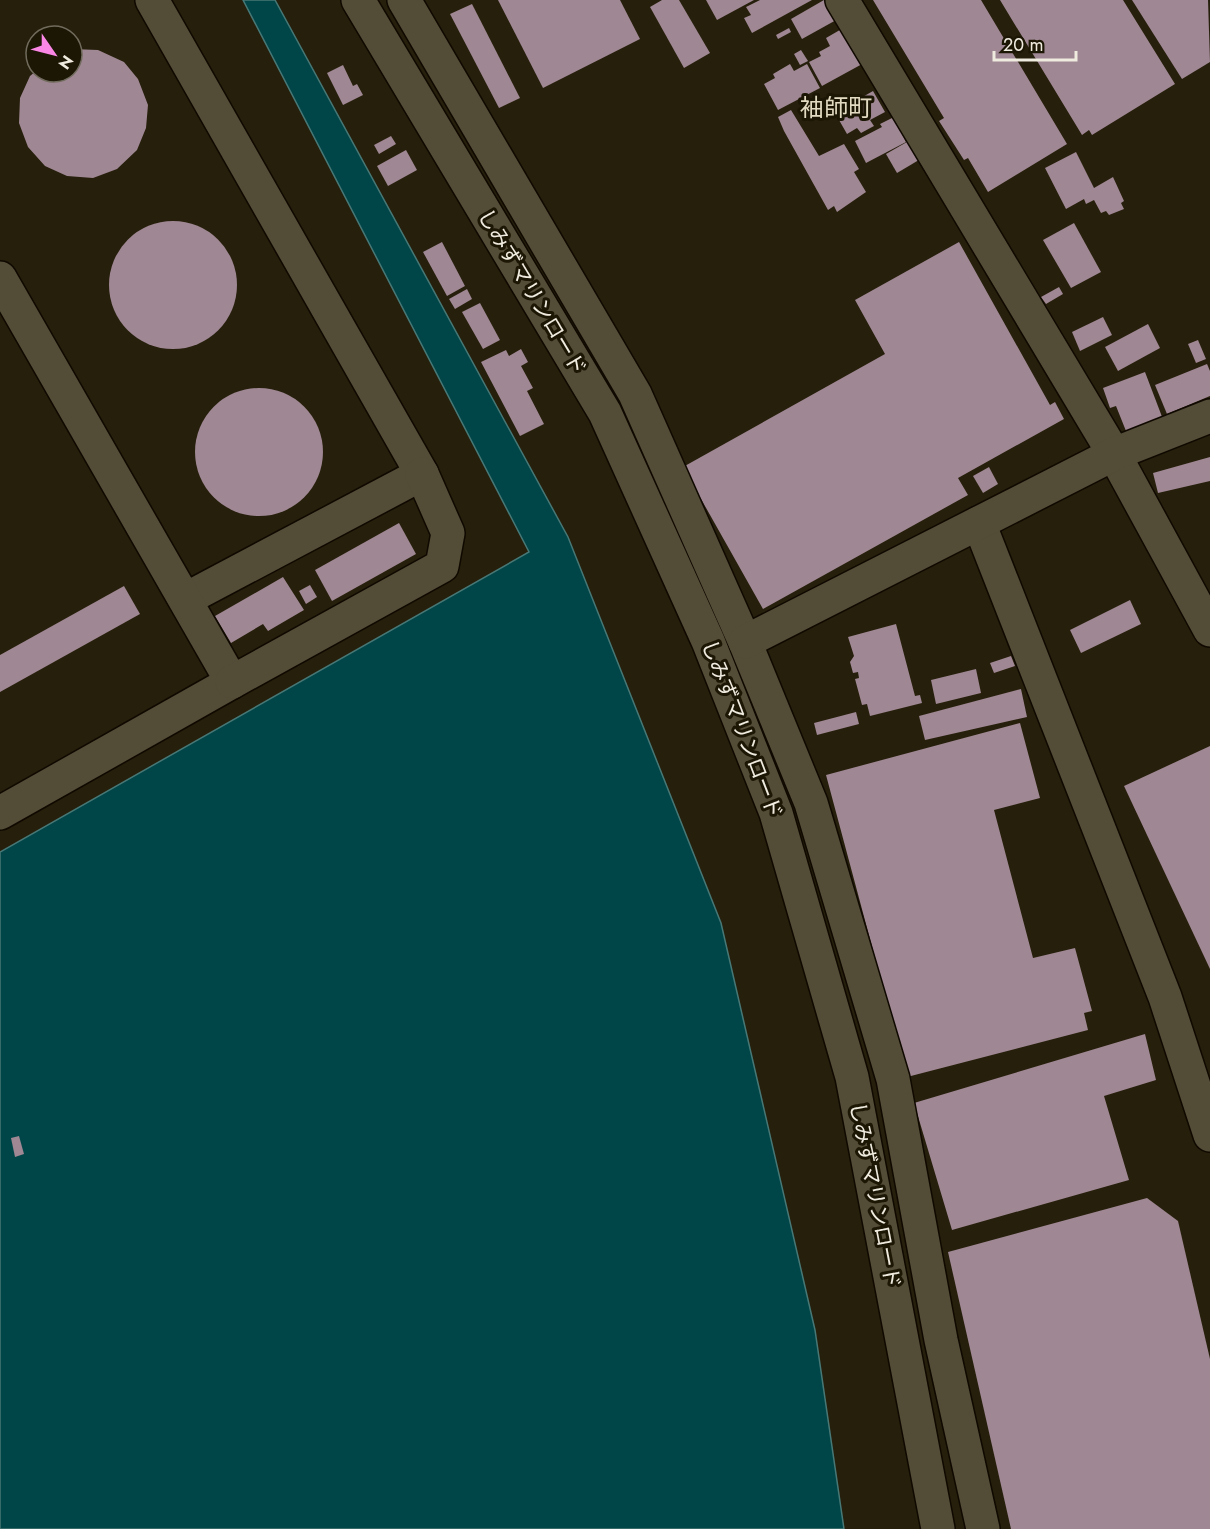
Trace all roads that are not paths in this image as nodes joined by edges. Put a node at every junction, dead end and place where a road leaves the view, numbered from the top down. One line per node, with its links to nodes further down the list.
1 (153, 0): 8 (street)
2 (358, 0): 16 (street, しみずマリンロード)
3 (404, 0): 12 (street, しみずマリンロード)
4 (843, 0): 7 (street)
5 (0, 278): 10 (street)
6 (1210, 416): 7 (street)
7 (1114, 454): 9 (street); 11 (street)
8 (422, 474): 10 (street); 13 (street)
9 (979, 524): 12 (street); 15 (street)
10 (186, 599): 13 (street)
11 (1210, 630)
12 (745, 642): 17 (street, しみずマリンロード)
13 (232, 682): 14 (street)
14 (0, 813)
15 (1210, 1135)
16 (938, 1529)
17 (983, 1529)

